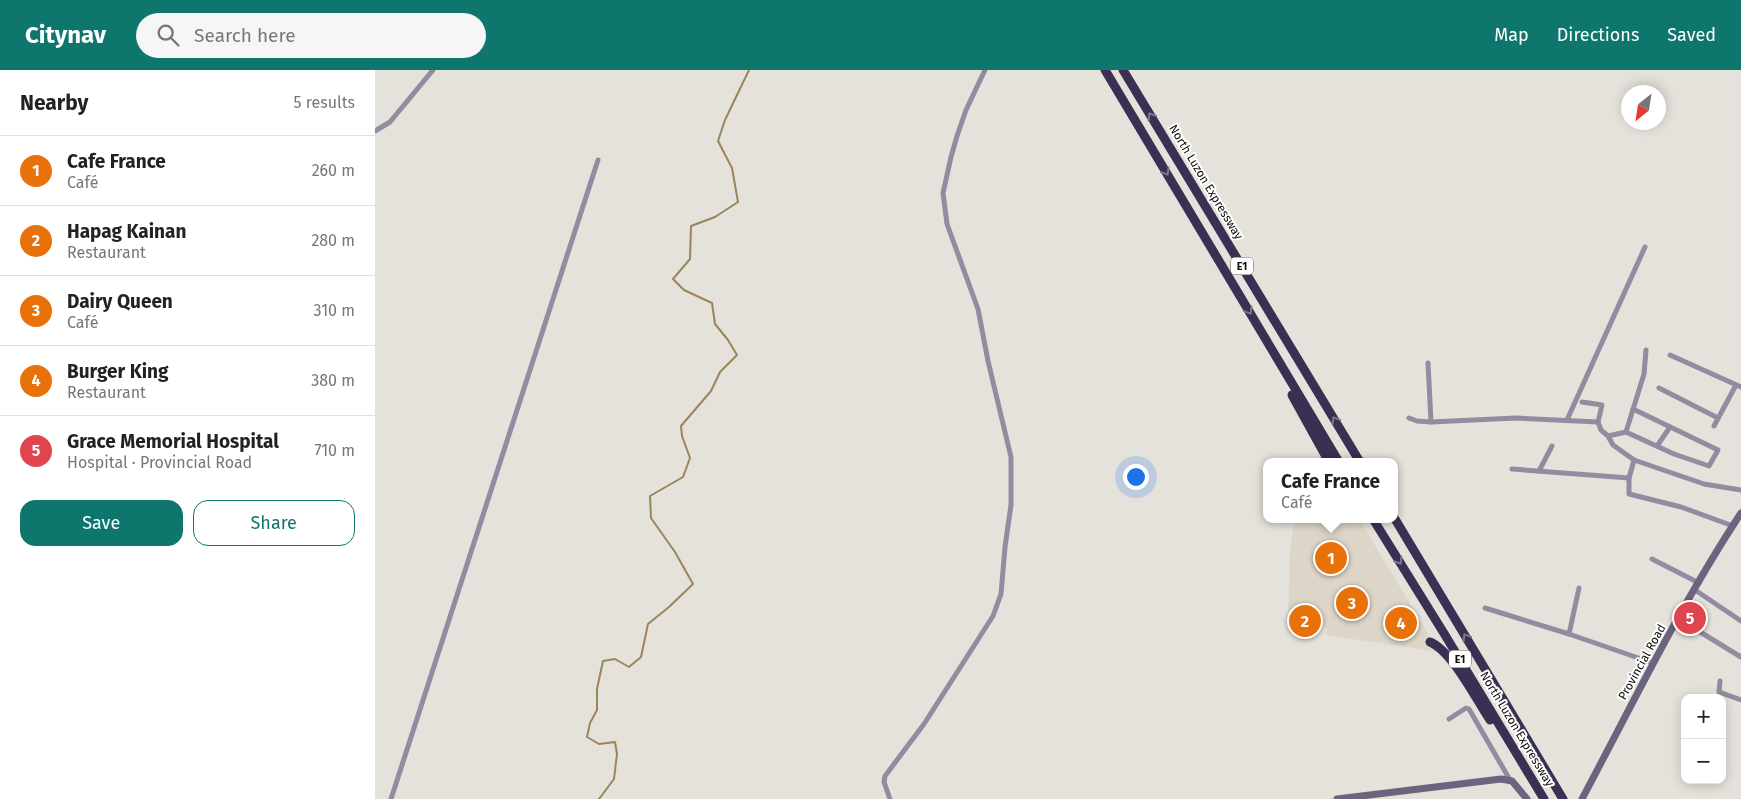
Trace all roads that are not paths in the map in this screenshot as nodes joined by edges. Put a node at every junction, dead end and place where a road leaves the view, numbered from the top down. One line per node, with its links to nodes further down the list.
1 (433, 70): 5 (street)
2 (985, 70): 57 (street)
3 (1105, 70): 8 (highway, E1, one-way to 8)
4 (1123, 70): 29 (highway, North Luzon Expressway / E1, one-way to 4)
5 (375, 131)
6 (598, 160): 56 (street)
7 (1645, 247): 18 (street)
8 (1260, 330): 27 (highway); 28 (highway, E1)
9 (1646, 350): 15 (street)
10 (1670, 355): 12 (street)
11 (1428, 363): 19 (street)
12 (1738, 386): 17 (street)
13 (1659, 388): 17 (street)
14 (1582, 402): 20 (street)
15 (1633, 409): 22 (street); 23 (street)
16 (1409, 418): 19 (street)
17 (1718, 418): 21 (street)
18 (1567, 420): 19 (street); 20 (street)
19 (1431, 422)
20 (1598, 422): 24 (street)
21 (1714, 426)
22 (1670, 427): 26 (street); 26 (street)
23 (1625, 432): 24 (street); 26 (street)
24 (1608, 436): 30 (street)
25 (1552, 446): 32 (street)
26 (1657, 446)
27 (1327, 458)
28 (1337, 458)
29 (1358, 458)
30 (1634, 460): 33 (street); 34 (street)
31 (1512, 469): 32 (street)
32 (1539, 470): 33 (street)
33 (1629, 478): 38 (street)
34 (1741, 490)
35 (1741, 514): 38 (main road, Provincial Road)
36 (1375, 523): 54 (highway, North Luzon Expressway / E1, one-way to 54)
37 (1397, 523): 62 (highway, North Luzon Expressway / E1, one-way to 37)
38 (1733, 526): 40 (main road, Provincial Road)
39 (1652, 560): 40 (street)
40 (1699, 583): 42 (main road, Provincial Road)
41 (1579, 588): 46 (street)
42 (1695, 590): 44 (main road, Provincial Road); 45 (street)
43 (1485, 608): 46 (street)
44 (1679, 619): 48 (street); 49 (main road, Provincial Road)
45 (1741, 621)
46 (1569, 634): 49 (street)
47 (1430, 642): 54 (highway)
48 (1741, 657)
49 (1653, 663): 63 (main road, Provincial Road)
50 (1720, 681): 51 (street)
51 (1741, 700)
52 (1449, 719): 53 (street)
53 (1509, 780): 55 (main road); 60 (main road)
54 (1537, 788): 61 (highway, North Luzon Expressway / E1)
55 (1395, 792): 58 (main road); 59 (street)
56 (391, 799)
57 (890, 799)
58 (1337, 799)
59 (1391, 799)
60 (1527, 799)
61 (1544, 799)
62 (1563, 799)
63 (1582, 799)

